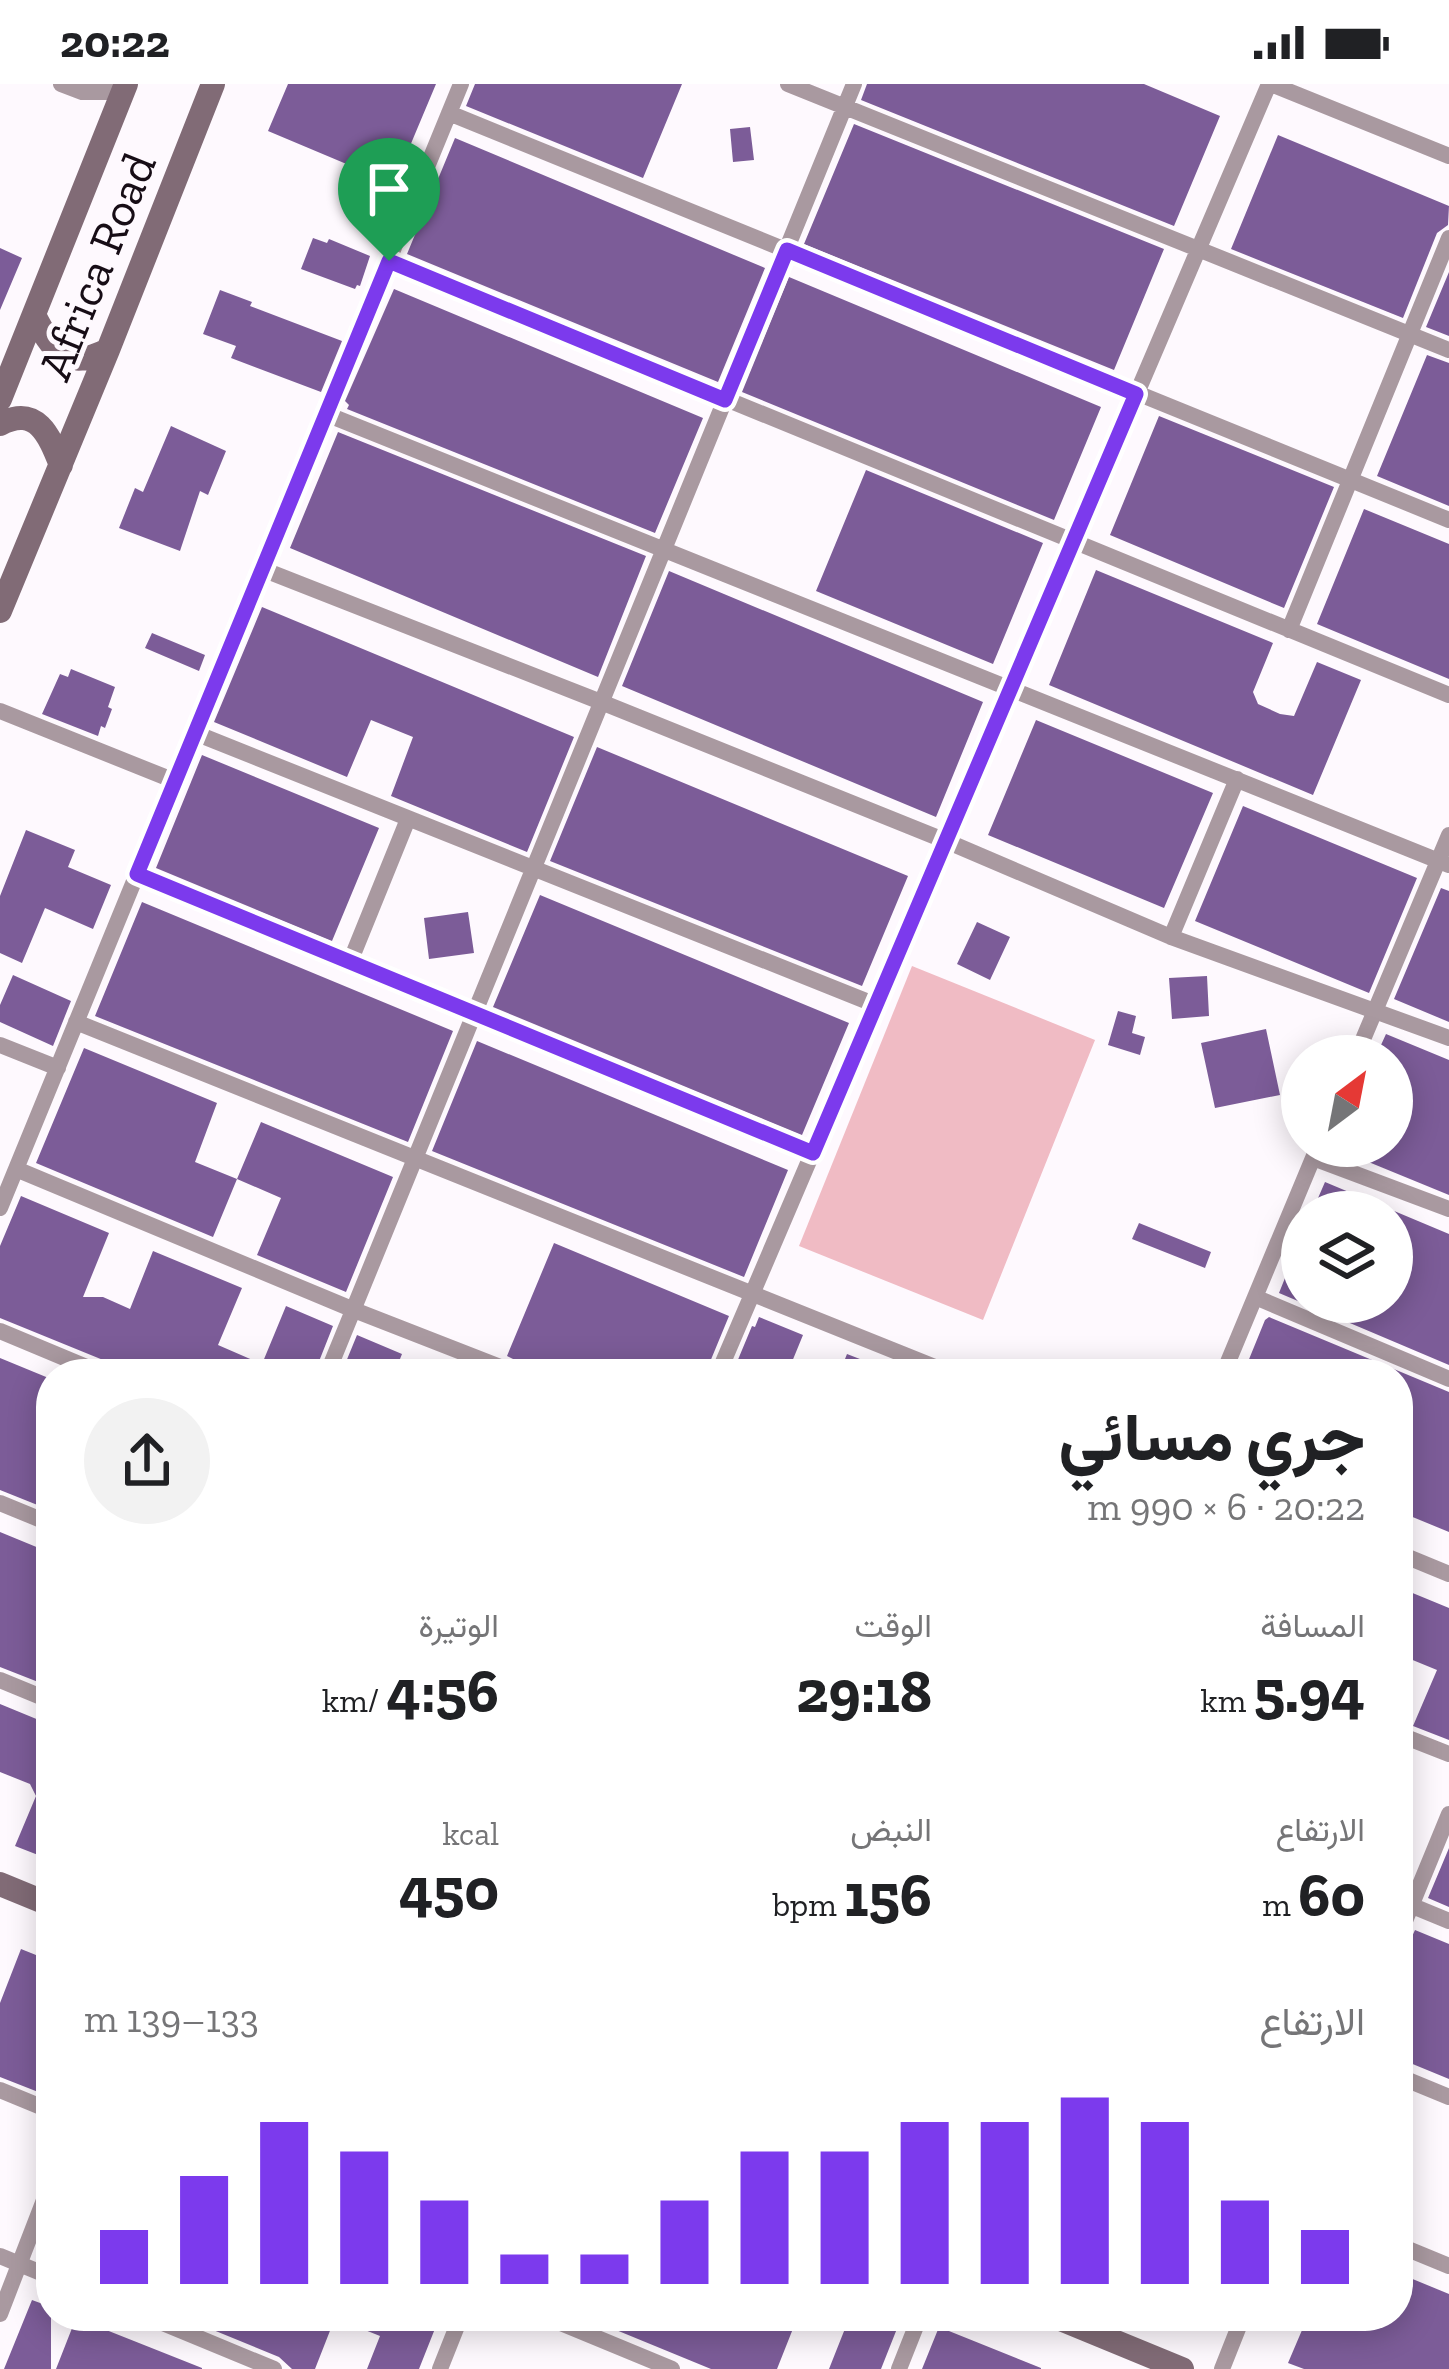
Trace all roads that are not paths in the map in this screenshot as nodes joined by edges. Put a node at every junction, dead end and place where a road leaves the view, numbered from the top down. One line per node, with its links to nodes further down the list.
1 (61, 84): 7 (street)
2 (213, 84): 17 (street, Africa Road)
3 (461, 84): 9 (street)
4 (788, 84): 8 (street)
5 (854, 84): 8 (street)
6 (1270, 84): 10 (street); 12 (street)
7 (124, 88): 15 (street, Africa Road)
8 (845, 107): 12 (street); 13 (street)
9 (449, 113): 13 (street); 14 (street)
10 (1449, 156)
11 (1449, 238): 16 (street)
12 (1198, 249): 16 (street); 19 (street)
13 (787, 250): 19 (street); 21 (street)
14 (389, 261): 21 (street); 22 (street)
15 (34, 315): 17 (street); 20 (street, Africa Road)
16 (1410, 334): 18 (street); 25 (street)
17 (108, 350): 24 (street, Africa Road)
18 (1449, 350)
19 (1136, 394): 25 (street); 27 (street)
20 (0, 399)
21 (725, 400): 27 (street); 28 (street)
22 (326, 414): 28 (street); 29 (street)
23 (0, 424): 24 (street)
24 (61, 465): 30 (street, Africa Road)
25 (1350, 482): 26 (street); 31 (street)
26 (1449, 520)
27 (1074, 542): 31 (street); 32 (street)
28 (664, 549): 32 (street); 34 (street)
29 (262, 569): 34 (street); 36 (street)
30 (0, 611)
31 (1289, 630): 33 (street)
32 (1011, 688): 37 (street); 41 (street)
33 (1449, 694)
34 (602, 702): 41 (street); 43 (street)
35 (0, 711): 38 (street)
36 (195, 734): 38 (street); 39 (street)
37 (1237, 779): 42 (street); 45 (street)
38 (175, 781): 44 (street)
39 (408, 819): 43 (street); 46 (street)
40 (1449, 835): 42 (street)
41 (946, 842): 45 (street); 47 (street)
42 (1444, 862): 48 (street)
43 (534, 869): 47 (street); 49 (street)
44 (137, 874): 46 (street); 50 (street)
45 (1171, 937): 48 (street)
46 (350, 962): 49 (street)
47 (876, 1005): 55 (street)
48 (1376, 1010): 51 (street); 52 (street)
49 (474, 1015): 55 (street); 56 (street)
50 (76, 1022): 54 (street); 56 (street)
51 (1365, 1035)
52 (1449, 1038)
53 (0, 1045): 54 (street)
54 (58, 1068): 59 (street)
55 (813, 1153): 62 (street)
56 (415, 1158): 62 (street); 64 (street)
57 (1310, 1167): 63 (street)
58 (1351, 1167): 61 (street)
59 (16, 1169): 60 (street); 64 (street)
60 (0, 1208)
61 (1449, 1209)
62 (752, 1294): 69 (street); 70 (street)
63 (1255, 1297): 71 (street); 72 (street)
64 (353, 1310): 67 (street); 68 (street)
65 (0, 1331): 66 (street)
66 (68, 1359)
67 (333, 1359)
68 (479, 1359)
69 (724, 1359)
70 (914, 1359)
71 (1229, 1359)
72 (1402, 1359)
73 (1413, 1364): 74 (street)
74 (1449, 1379)
75 (0, 1503): 76 (street)
76 (36, 1518)
77 (1413, 1559): 78 (street)
78 (1449, 1574)
79 (0, 1680): 80 (street)
80 (36, 1695)
81 (1413, 1740): 82 (street)
82 (1449, 1754)
83 (1449, 1814): 85 (street)
84 (0, 1884): 86 (street)
85 (1413, 1886)
86 (36, 1899)
87 (1413, 1905): 88 (street)
88 (1449, 1921)
89 (1413, 2083): 91 (street)
90 (0, 2090): 92 (street)
91 (1449, 2097)
92 (36, 2105)
93 (36, 2222): 96 (street)
94 (1413, 2251): 97 (street)
95 (0, 2256): 96 (street)
96 (20, 2264): 98 (street); 99 (street)
97 (1449, 2266)
98 (36, 2271)
99 (0, 2314)
100 (182, 2331): 106 (street)
101 (455, 2331): 107 (street)
102 (580, 2331): 108 (street)
103 (914, 2331): 109 (street)
104 (1090, 2331): 110 (street)
105 (1238, 2331): 111 (street)
106 (274, 2369)
107 (440, 2369)
108 (672, 2369)
109 (898, 2369)
110 (1182, 2369)
111 (1222, 2369)

